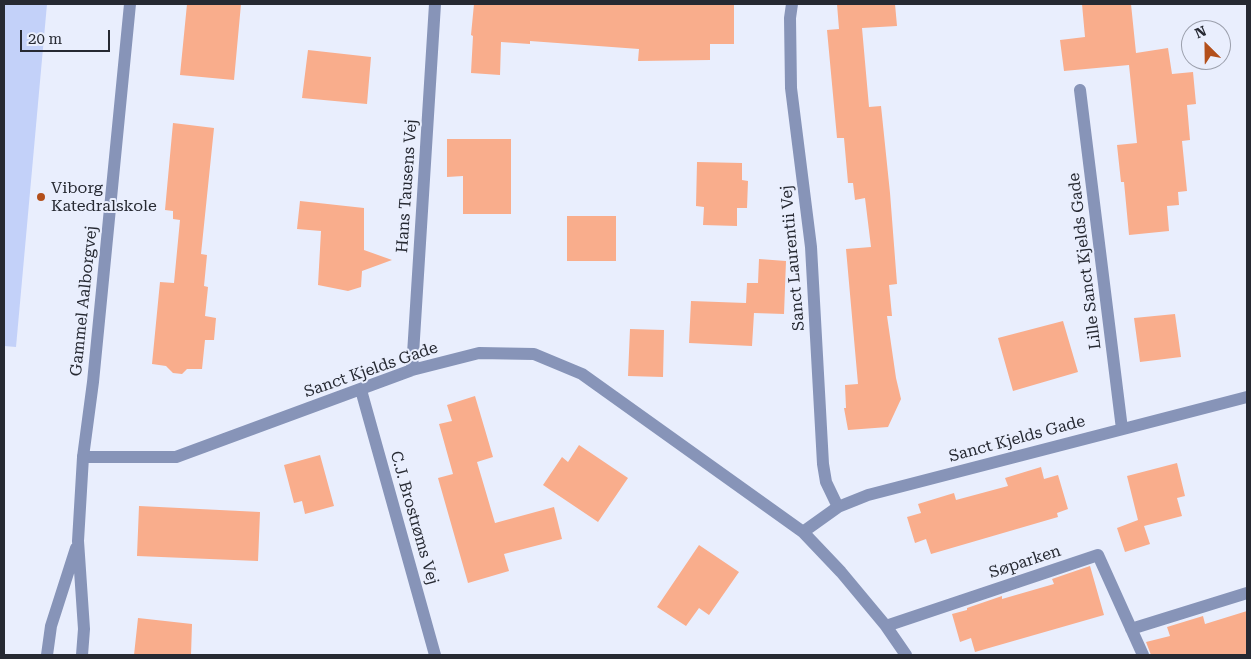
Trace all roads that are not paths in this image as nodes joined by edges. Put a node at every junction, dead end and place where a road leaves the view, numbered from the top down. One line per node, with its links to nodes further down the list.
1 (130, 4): 9 (street, Gammel Aalborgvej)
2 (435, 4): 5 (street, Hans Tausens Vej)
3 (792, 4): 10 (street, Sanct Laurentii Vej)
4 (1080, 90): 8 (street, Lille Sanct Kjelds Gade)
5 (412, 370): 6 (street, Sanct Kjelds Gade); 11 (street, Sanct Kjelds Gade)
6 (361, 390): 9 (street, Sanct Kjelds Gade); 18 (street, C.J. Brostrøms Vej)
7 (1247, 397): 8 (street, Sanct Kjelds Gade)
8 (1122, 429): 10 (street, Sanct Kjelds Gade)
9 (83, 458): 12 (street, Gammel Aalborgvej)
10 (838, 507): 11 (street, Sanct Kjelds Gade)
11 (803, 532): 14 (street, Sanct Kjelds Gade)
12 (78, 541): 16 (street, Gammel Aalborgvej); 17 (street, Gammel Aalborgvej)
13 (1247, 593): 15 (street)
14 (886, 626): 15 (street, Søparken); 19 (street, Sanct Kjelds Gade)
15 (1130, 628): 20 (street, Søparken)
16 (47, 655)
17 (82, 655)
18 (436, 655)
19 (906, 655)
20 (1142, 655)

